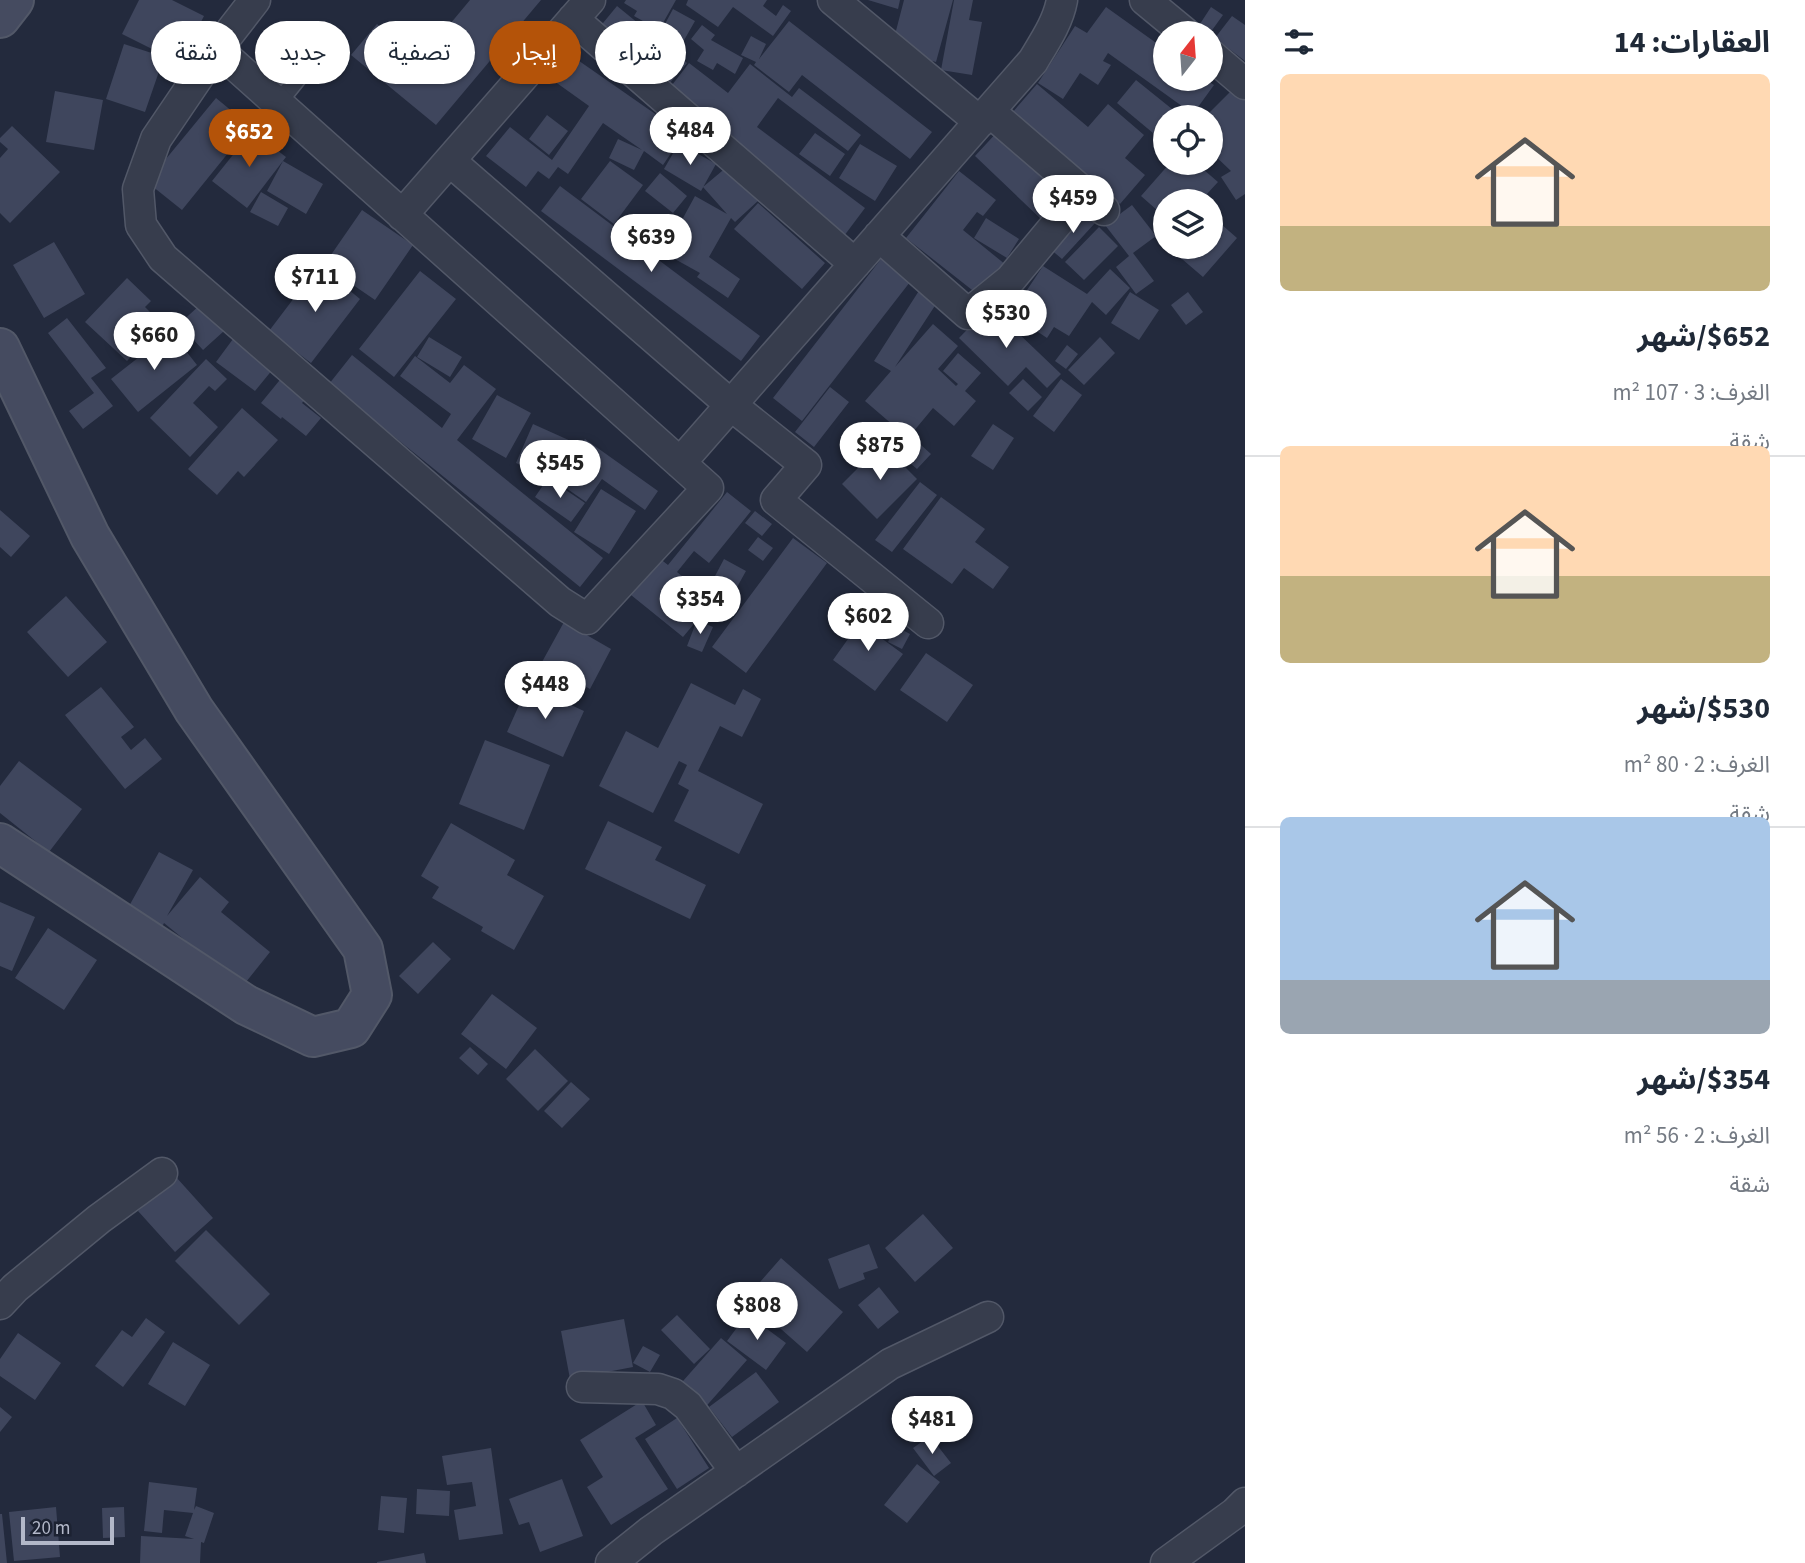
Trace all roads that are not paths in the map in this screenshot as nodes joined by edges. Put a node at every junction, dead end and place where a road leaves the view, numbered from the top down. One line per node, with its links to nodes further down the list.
1 (255, 0): 6 (street)
2 (834, 0): 14 (street)
3 (1062, 0): 14 (street)
4 (1145, 0): 7 (street)
5 (581, 10): 15 (street); 18 (street)
6 (238, 21)
7 (1170, 21)
8 (1223, 65): 12 (street)
9 (241, 71): 13 (street)
10 (193, 84): 21 (street)
11 (293, 84): 13 (lane)
12 (1245, 84)
13 (278, 103): 16 (street)
14 (985, 116): 17 (street); 17 (street)
15 (450, 161): 16 (street); 20 (street)
16 (402, 215): 21 (street)
17 (879, 236): 18 (street)
18 (855, 264): 20 (street)
19 (0, 348): 23 (main road)
20 (732, 405): 21 (street); 22 (street)
21 (680, 463)
22 (928, 624)
23 (0, 843)
24 (162, 1173): 25 (street)
25 (0, 1304)
26 (988, 1317): 28 (street)
27 (582, 1387): 28 (street)
28 (736, 1472): 30 (street)
29 (1245, 1503): 31 (street)
30 (611, 1563)
31 (1166, 1563)

